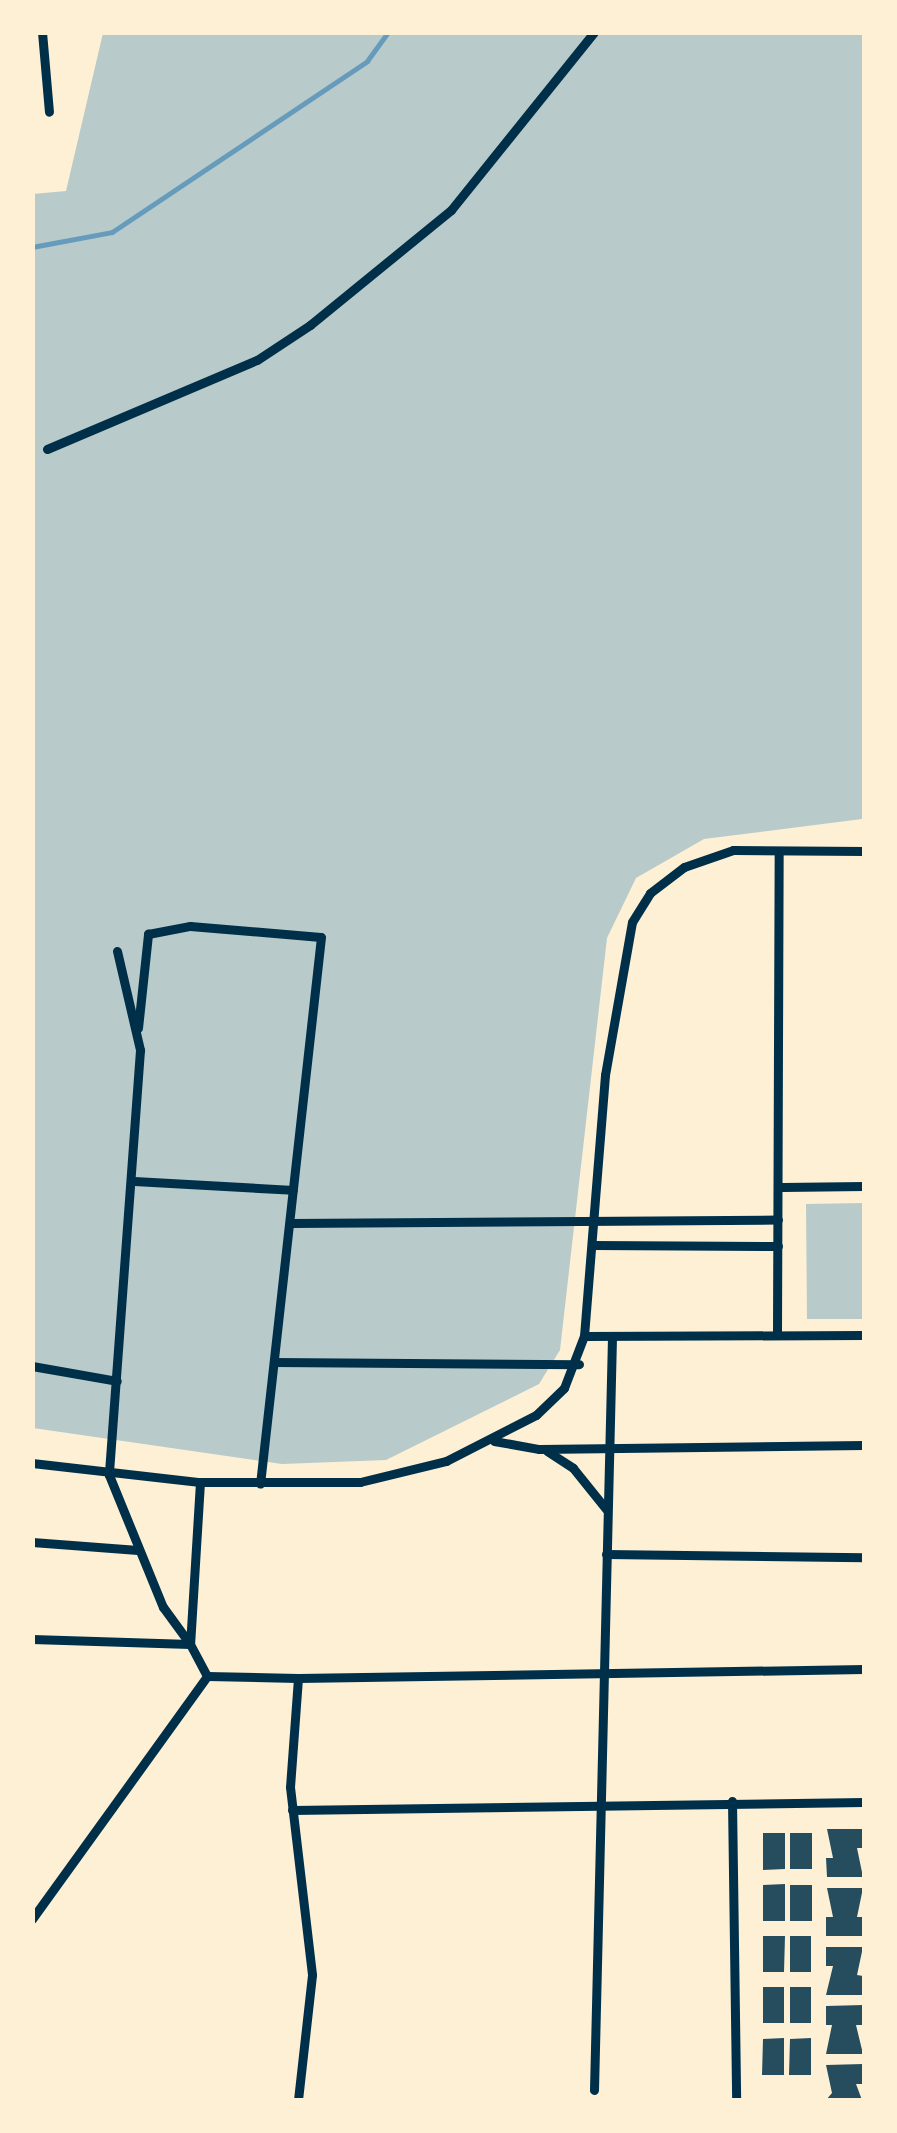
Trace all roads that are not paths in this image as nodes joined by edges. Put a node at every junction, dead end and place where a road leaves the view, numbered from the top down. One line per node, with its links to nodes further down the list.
1 (42, 32): 3 (street)
2 (594, 32): 4 (street)
3 (49, 112)
4 (46, 449)
5 (778, 851): 6 (street); 11 (street); 15 (street)
6 (864, 851)
7 (117, 951): 8 (street)
8 (138, 1028): 9 (street); 12 (street)
9 (134, 1180): 12 (street); 25 (street)
10 (864, 1186): 11 (street)
11 (782, 1187): 13 (street)
12 (293, 1190): 14 (street)
13 (778, 1220): 15 (street); 17 (street)
14 (290, 1222): 15 (street); 22 (street)
15 (592, 1224): 16 (street)
16 (592, 1246): 17 (street); 20 (street)
17 (778, 1246): 18 (street)
18 (778, 1332): 19 (street); 21 (street)
19 (864, 1335)
20 (584, 1336): 21 (street); 23 (street)
21 (612, 1336): 28 (street)
22 (274, 1362): 23 (street); 33 (street)
23 (579, 1364): 26 (street)
24 (32, 1366): 25 (street)
25 (117, 1381): 31 (street)
26 (494, 1442): 29 (street); 33 (street)
27 (864, 1445): 28 (street)
28 (606, 1446): 29 (street); 34 (street)
29 (539, 1449): 34 (street)
30 (38, 1464): 31 (street)
31 (109, 1475): 32 (street); 36 (street)
32 (200, 1482): 33 (street); 40 (street)
33 (260, 1484)
34 (607, 1512): 37 (street)
35 (32, 1542): 36 (street)
36 (138, 1550): 40 (street)
37 (606, 1554): 38 (street); 41 (street)
38 (864, 1557)
39 (32, 1639): 40 (street)
40 (190, 1644): 43 (street)
41 (603, 1670): 42 (street); 44 (street); 47 (street)
42 (864, 1670)
43 (207, 1676): 44 (street); 49 (street)
44 (298, 1678): 48 (street)
45 (732, 1801): 46 (street); 47 (street); 52 (street)
46 (864, 1802)
47 (603, 1806): 48 (street); 50 (street)
48 (292, 1810): 51 (street)
49 (32, 1919)
50 (594, 2090)
51 (298, 2100)
52 (736, 2100)

